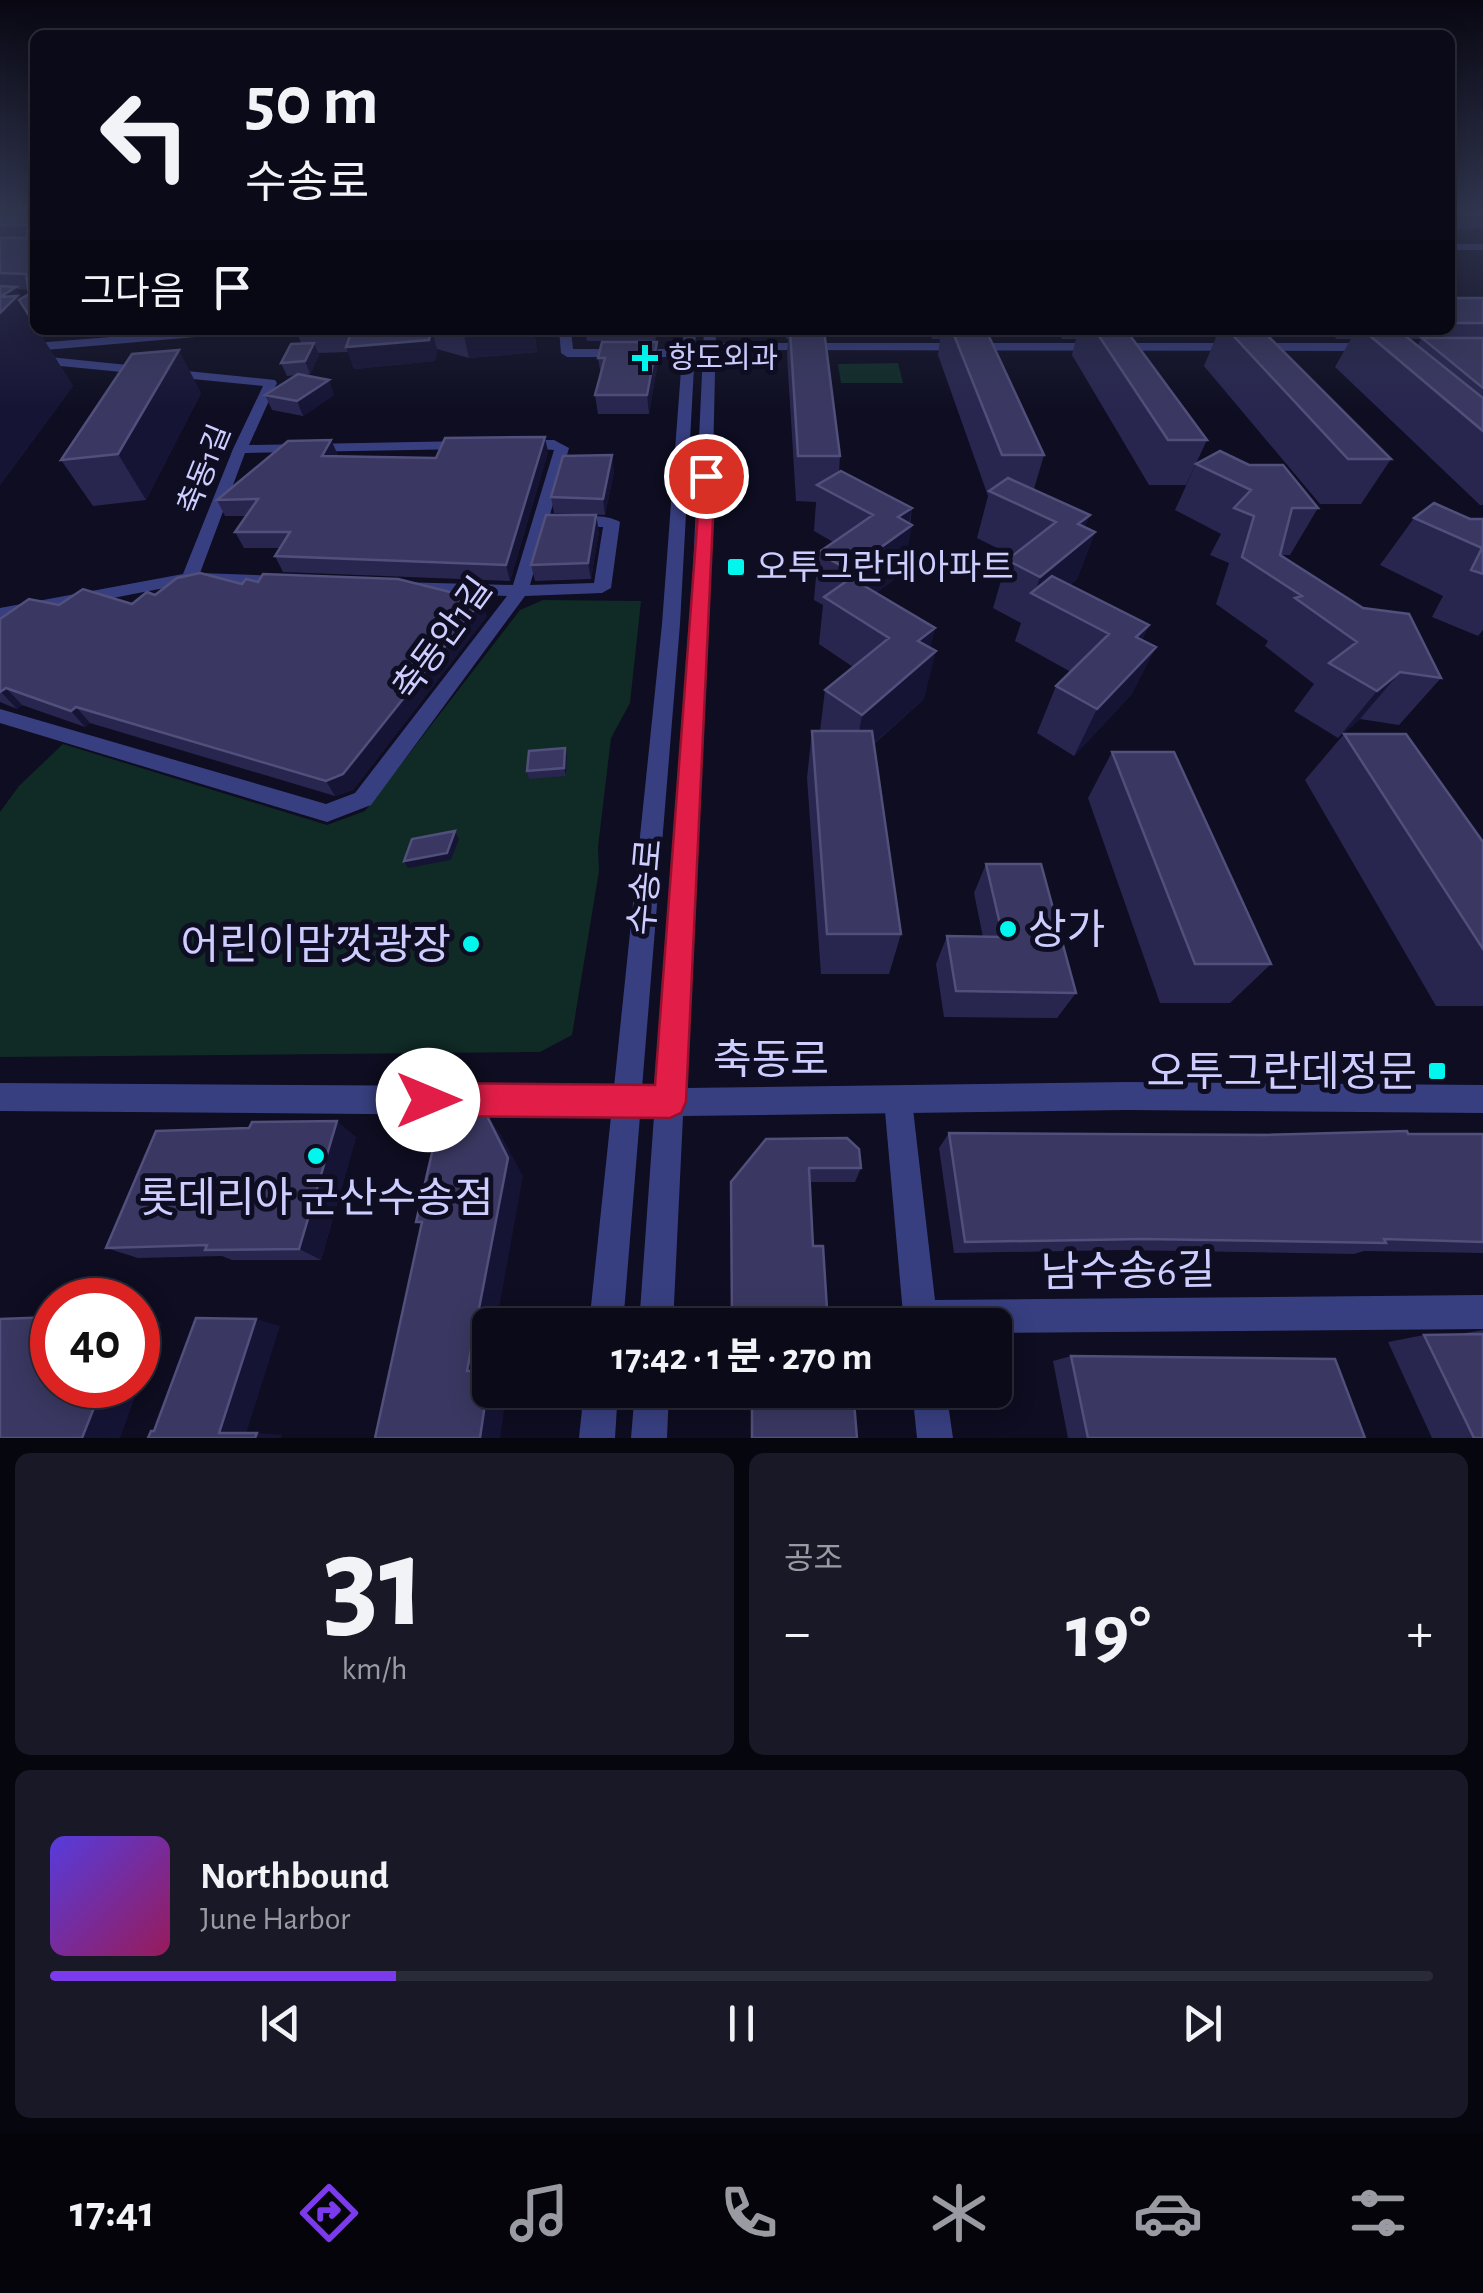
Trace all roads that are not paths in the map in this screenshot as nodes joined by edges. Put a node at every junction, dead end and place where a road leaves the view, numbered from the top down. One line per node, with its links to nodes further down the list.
1 (178, 335): 5 (street)
2 (565, 335): 4 (street)
3 (1376, 335): 4 (street)
4 (699, 340): 19 (street, 수송로); 20 (street, 수송로)
5 (50, 345): 6 (street); 7 (street)
6 (0, 353): 7 (street)
7 (36, 359): 8 (street, 축동1길)
8 (240, 449): 9 (street, 축동안1길); 10 (street, 축동1길)
9 (537, 522): 13 (street, 축동안1길); 13 (street)
10 (190, 578): 11 (street); 14 (street)
11 (297, 582)
12 (379, 585): 13 (street)
13 (520, 591): 15 (street, 축동안1길)
14 (0, 614)
15 (0, 716)
16 (0, 1097): 19 (street, 축동로)
17 (1483, 1098): 18 (street, 축동로)
18 (898, 1100): 20 (street, 축동로); 23 (street, 남수송6길)
19 (625, 1101): 20 (street, 축동로); 21 (street, 수송로)
20 (670, 1102): 22 (street, 수송로)
21 (607, 1308)
22 (657, 1308)
23 (920, 1308)
24 (1483, 1312): 25 (street, 남수송6길)
25 (1012, 1319)
26 (600, 1408): 29 (street)
27 (651, 1408): 30 (street)
28 (931, 1408): 31 (street)
29 (597, 1438)
30 (649, 1438)
31 (935, 1438)

